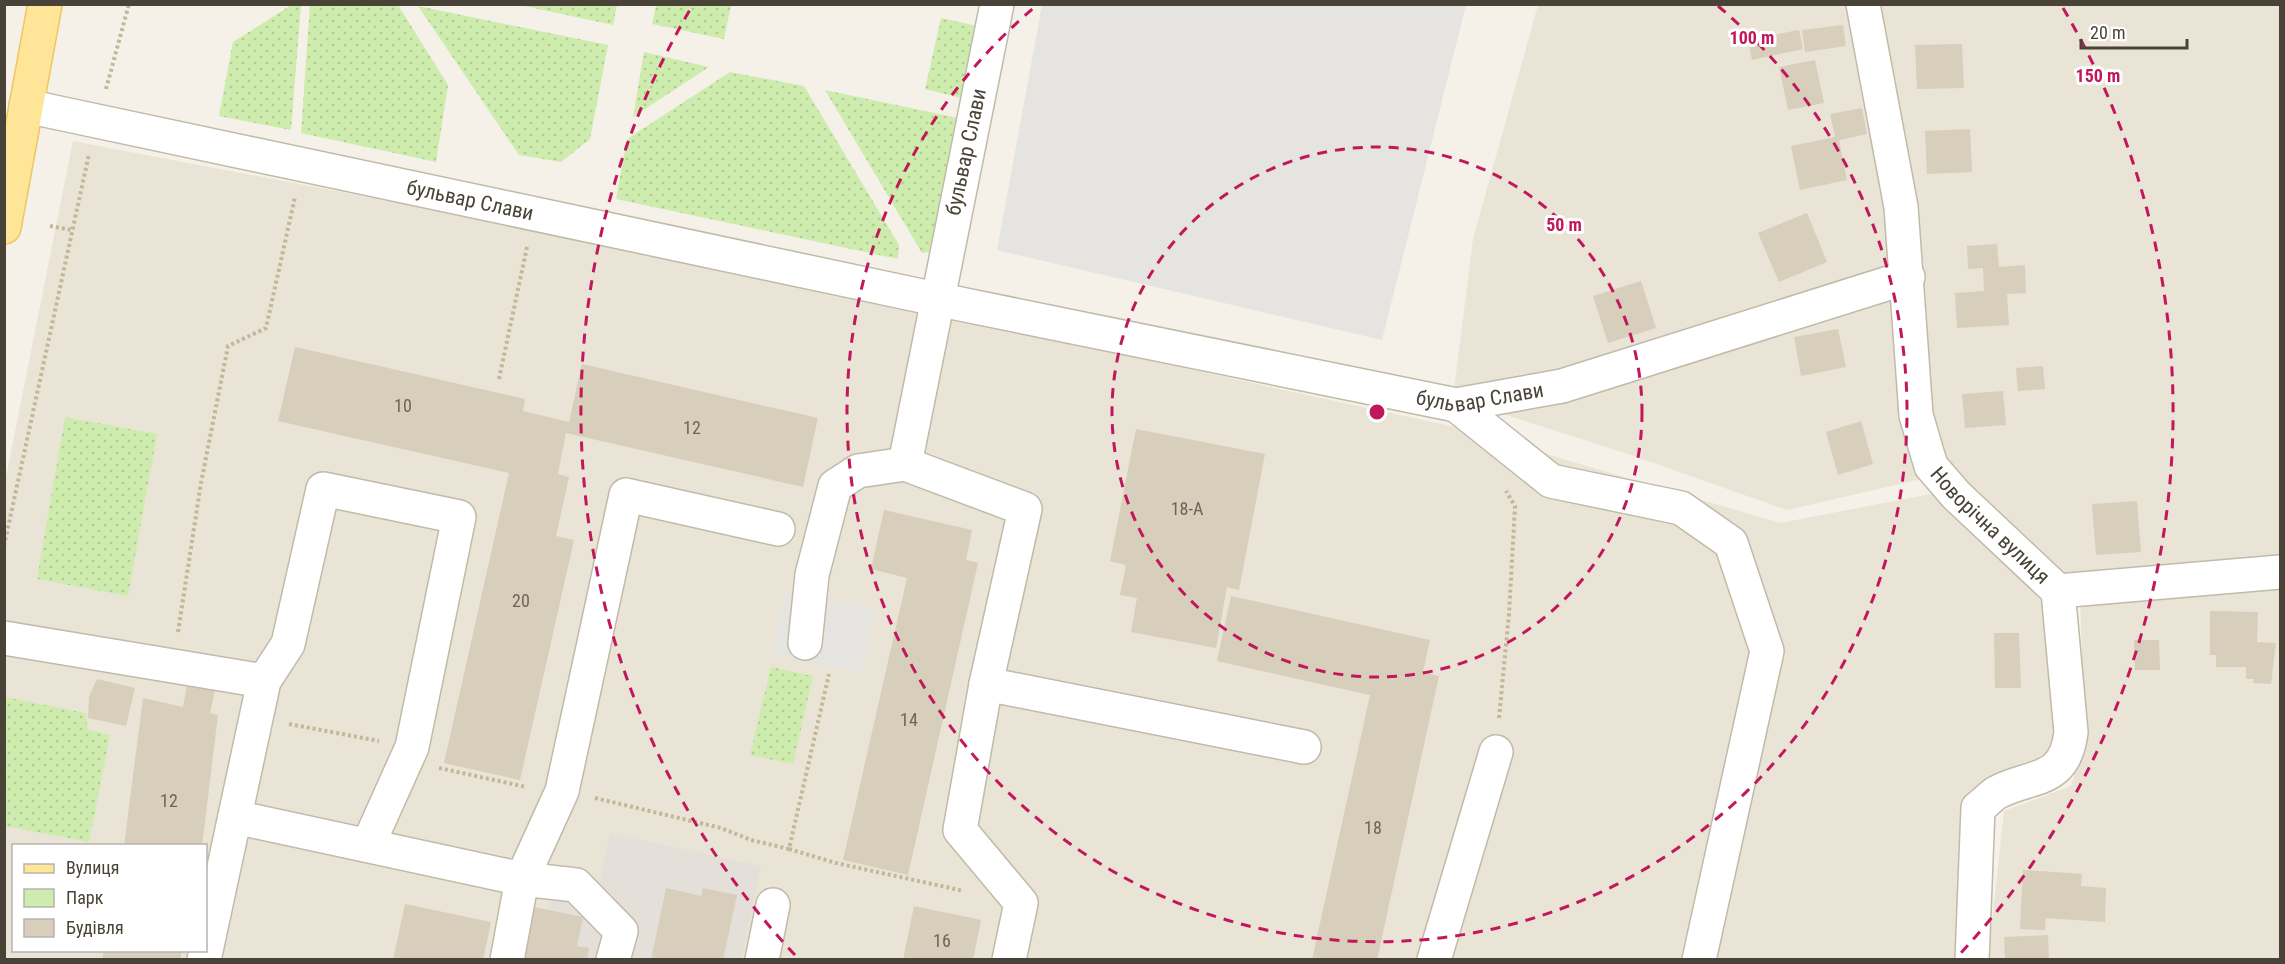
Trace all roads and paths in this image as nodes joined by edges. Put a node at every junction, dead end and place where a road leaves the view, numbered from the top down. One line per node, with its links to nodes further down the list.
1 (45, 4): 5 (main road)
2 (129, 4): 6 (path)
3 (997, 4): 13 (street, бульвар Слави)
4 (1863, 4): 12 (street, Новорічна вулиця)
5 (15, 104): 6 (street, бульвар Слави); 10 (main road)
6 (98, 121): 7 (street, бульвар Слави); 11 (path)
7 (302, 165): 8 (street, бульвар Слави); 24 (path)
8 (534, 214): 13 (street, бульвар Слави); 14 (path)
9 (50, 226): 11 (path)
10 (4, 227)
11 (72, 230): 19 (path)
12 (1908, 277): 15 (street, бульвар Слави); 21 (street, Новорічна вулиця)
13 (936, 299): 15 (street, бульвар Слави); 16 (street)
14 (499, 379)
15 (1456, 405): 45 (street)
16 (905, 464): 23 (street); 27 (street)
17 (1503, 486): 31 (path)
18 (778, 529): 32 (street)
19 (4, 546)
20 (2280, 572): 21 (street)
21 (2058, 591): 46 (street, Новорічна вулиця)
22 (4, 638): 24 (street)
23 (805, 643)
24 (173, 666): 26 (street)
25 (829, 674): 35 (path)
26 (264, 681): 28 (street); 29 (street)
27 (986, 684): 30 (street); 37 (street)
28 (256, 718): 29 (path); 33 (street)
29 (412, 747): 32 (path); 34 (street)
30 (1304, 747)
31 (1496, 752): 44 (street)
32 (562, 791): 35 (path); 36 (street)
33 (235, 817): 34 (street); 39 (street)
34 (368, 845): 36 (street)
35 (789, 849): 37 (path)
36 (522, 879): 40 (street); 41 (street)
37 (1021, 903): 43 (street)
38 (773, 905): 42 (street)
39 (207, 946)
40 (507, 960)
41 (613, 960)
42 (762, 960)
43 (1009, 960)
44 (1434, 960)
45 (1699, 960)
46 (1972, 960)

